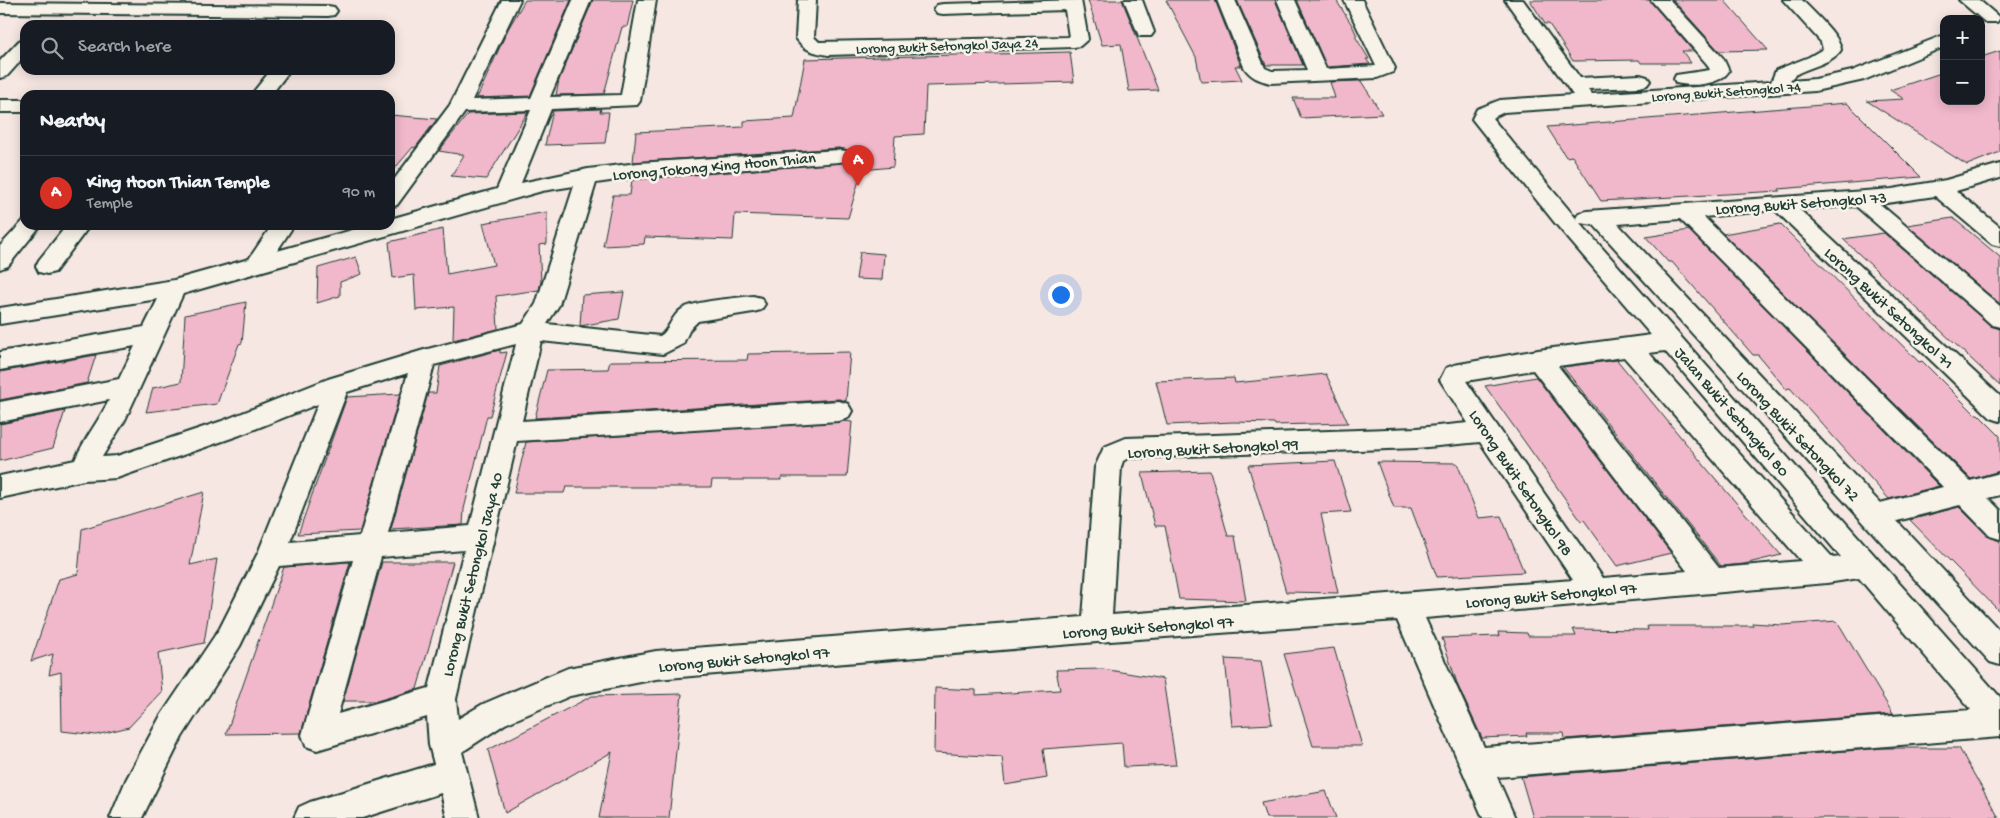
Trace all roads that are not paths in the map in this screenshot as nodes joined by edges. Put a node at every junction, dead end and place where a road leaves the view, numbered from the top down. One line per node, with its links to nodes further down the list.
1 (511, 0): 37 (street)
2 (582, 0): 34 (street)
3 (647, 0): 34 (street)
4 (807, 0): 25 (street, Lorong Bukit Setongkol Jaya 24)
5 (1133, 0): 23 (street)
6 (1226, 0): 29 (street)
7 (1286, 0): 29 (street)
8 (1353, 0): 29 (street)
9 (1514, 0): 30 (street)
10 (1660, 0): 30 (street)
11 (1792, 0): 31 (street)
12 (1968, 0): 20 (street)
13 (1073, 2): 14 (street); 25 (street, Lorong Bukit Setongkol Jaya 24)
14 (1011, 3): 16 (street)
15 (137, 4): 17 (street); 19 (street)
16 (943, 4): 25 (street)
17 (332, 5): 22 (street)
18 (0, 8): 19 (street)
19 (62, 8): 21 (street)
20 (1991, 18)
21 (50, 20)
22 (321, 20)
23 (1145, 32)
24 (1940, 42): 31 (street, Lorong Bukit Setongkol 74)
25 (951, 44)
26 (20, 53): 27 (street)
27 (0, 72)
28 (277, 75): 32 (street)
29 (1319, 75)
30 (1574, 84): 33 (street)
31 (1782, 88): 33 (street, Lorong Bukit Setongkol 74)
32 (264, 90)
33 (1587, 101): 38 (street, Lorong Bukit Setongkol 74)
34 (541, 104): 37 (street); 43 (street)
35 (0, 106): 36 (street)
36 (20, 106)
37 (459, 106): 44 (street)
38 (1500, 106): 49 (street, Jalan Bukit Setongkol 80)
39 (839, 156): 41 (street, Lorong Tokong King Hoon Thian)
40 (2000, 171): 42 (street, Lorong Bukit Setongkol 73)
41 (588, 176): 43 (street, Lorong Tokong King Hoon Thian); 63 (street, Lorong Bukit Setongkol Jaya 40)
42 (1940, 189): 45 (street, Lorong Bukit Setongkol 73); 55 (street)
43 (506, 192): 50 (street, Lorong Tokong King Hoon Thian)
44 (395, 193)
45 (1863, 200): 46 (street, Lorong Bukit Setongkol 73); 62 (street)
46 (1780, 203): 47 (street, Lorong Bukit Setongkol 73); 72 (street, Lorong Bukit Setongkol 71)
47 (1686, 212): 48 (street, Lorong Bukit Setongkol 73); 81 (street)
48 (1599, 217): 49 (street, Lorong Bukit Setongkol 73); 82 (street, Lorong Bukit Setongkol 72)
49 (1563, 218): 65 (street, Jalan Bukit Setongkol 80)
50 (395, 223)
51 (26, 230): 56 (street)
52 (75, 230): 57 (street)
53 (281, 230): 58 (street)
54 (368, 230): 58 (street, Lorong Tokong King Hoon Thian)
55 (2000, 239)
56 (0, 261)
57 (46, 266)
58 (256, 266): 59 (street, Lorong Tokong King Hoon Thian)
59 (174, 288): 61 (street, Lorong Tokong King Hoon Thian); 64 (street)
60 (753, 304): 63 (street)
61 (0, 316)
62 (2000, 319)
63 (531, 331): 67 (street); 77 (street, Lorong Bukit Setongkol Jaya 40)
64 (154, 334): 69 (street); 71 (street)
65 (1672, 341): 66 (street); 87 (street, Jalan Bukit Setongkol 80)
66 (1629, 346): 68 (street); 88 (street)
67 (424, 358): 70 (street); 85 (street)
68 (1538, 359): 76 (street, Lorong Bukit Setongkol 98); 89 (street)
69 (0, 360)
70 (337, 386): 78 (street); 86 (street)
71 (128, 387): 75 (street); 78 (street)
72 (1991, 392): 74 (street, Lorong Bukit Setongkol 71)
73 (839, 411): 77 (street)
74 (2000, 411)
75 (0, 412)
76 (1488, 431): 90 (street, Lorong Bukit Setongkol 98); 92 (street, Lorong Bukit Setongkol 99)
77 (505, 432): 84 (street, Lorong Bukit Setongkol Jaya 40)
78 (84, 469): 80 (street)
79 (2000, 484): 81 (street)
80 (0, 487)
81 (1965, 493): 82 (street); 83 (street)
82 (1874, 516): 93 (street, Lorong Bukit Setongkol 72)
83 (2000, 528)
84 (481, 537): 85 (street); 94 (street, Lorong Bukit Setongkol Jaya 40)
85 (369, 546): 86 (street); 94 (street)
86 (271, 555): 98 (street)
87 (1866, 565): 88 (street, Lorong Bukit Setongkol 97); 95 (street, Jalan Bukit Setongkol 80)
88 (1827, 571): 89 (street, Lorong Bukit Setongkol 97)
89 (1712, 581): 90 (street, Lorong Bukit Setongkol 97)
90 (1595, 590): 91 (street, Lorong Bukit Setongkol 97)
91 (1406, 607): 92 (street, Lorong Bukit Setongkol 97); 97 (street)
92 (1097, 629): 96 (street, Lorong Bukit Setongkol 97)
93 (2000, 652)
94 (441, 699): 96 (street, Lorong Bukit Setongkol Jaya 40)
95 (2000, 721): 97 (street)
96 (449, 759): 99 (street, Lorong Bukit Setongkol 97); 100 (street, Lorong Bukit Setongkol Jaya 40)
97 (1476, 763): 101 (street)
98 (126, 818)
99 (310, 818)
100 (463, 818)
101 (1499, 818)

